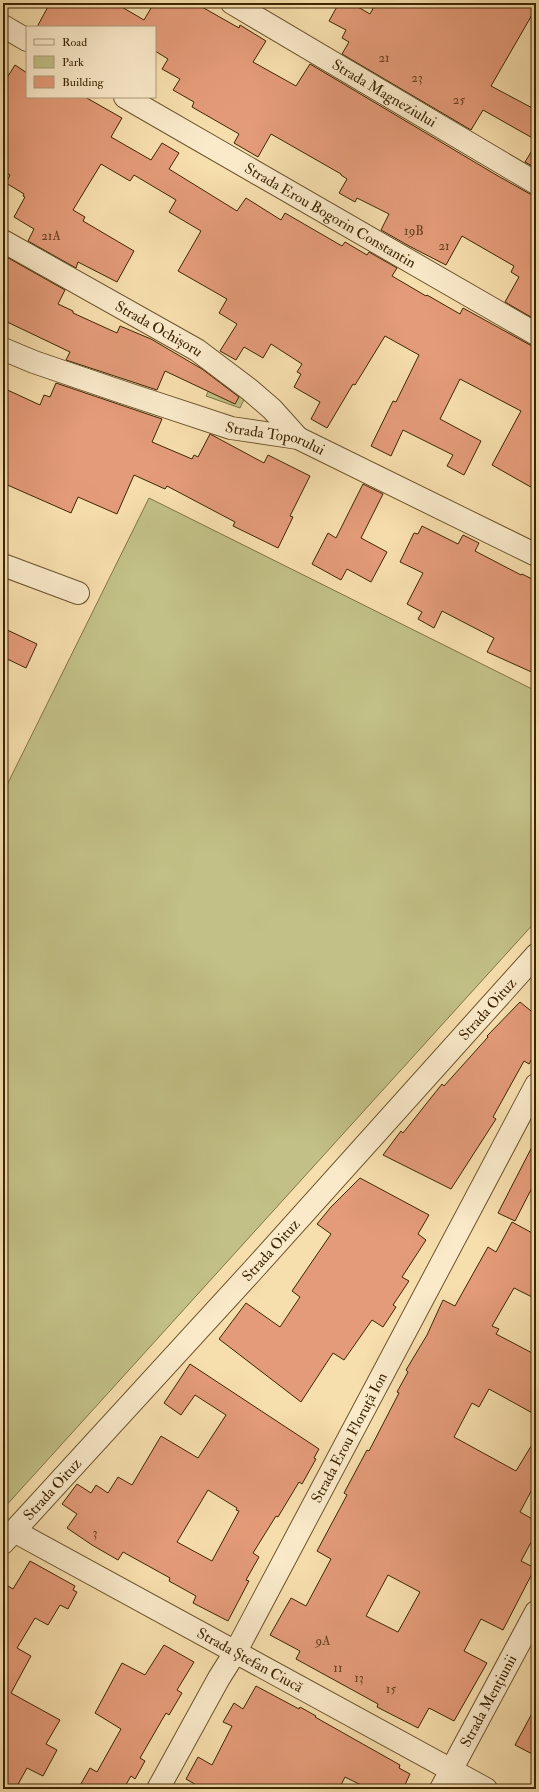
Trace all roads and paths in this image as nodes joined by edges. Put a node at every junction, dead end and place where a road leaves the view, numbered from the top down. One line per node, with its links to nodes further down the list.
1 (232, 3): 5 (street, Strada Magneziului)
2 (3, 26): 3 (street)
3 (26, 39)
4 (126, 98): 7 (street, Strada Erou Bogorin Constantin)
5 (536, 183)
6 (3, 241): 9 (street, Strada Ochișoru)
7 (536, 334)
8 (3, 349): 9 (street, Strada Toporului)
9 (298, 438): 10 (street, Strada Toporului)
10 (536, 555)
11 (3, 565): 12 (street)
12 (78, 593)
13 (536, 955): 15 (street, Strada Oituz)
14 (536, 1085): 17 (street, Strada Erou Floruță Ion)
15 (9, 1537): 17 (street, Strada Ștefan Ciucă)
16 (536, 1612): 18 (street, Strada Mențiunii)
17 (236, 1651): 18 (street, Strada Ștefan Ciucă); 19 (street, Strada Erou Floruță Ion)
18 (451, 1770): 20 (street, Strada Mențiunii); 21 (street, Strada Ștefan Ciucă)
19 (158, 1789)
20 (441, 1789)
21 (486, 1789)

